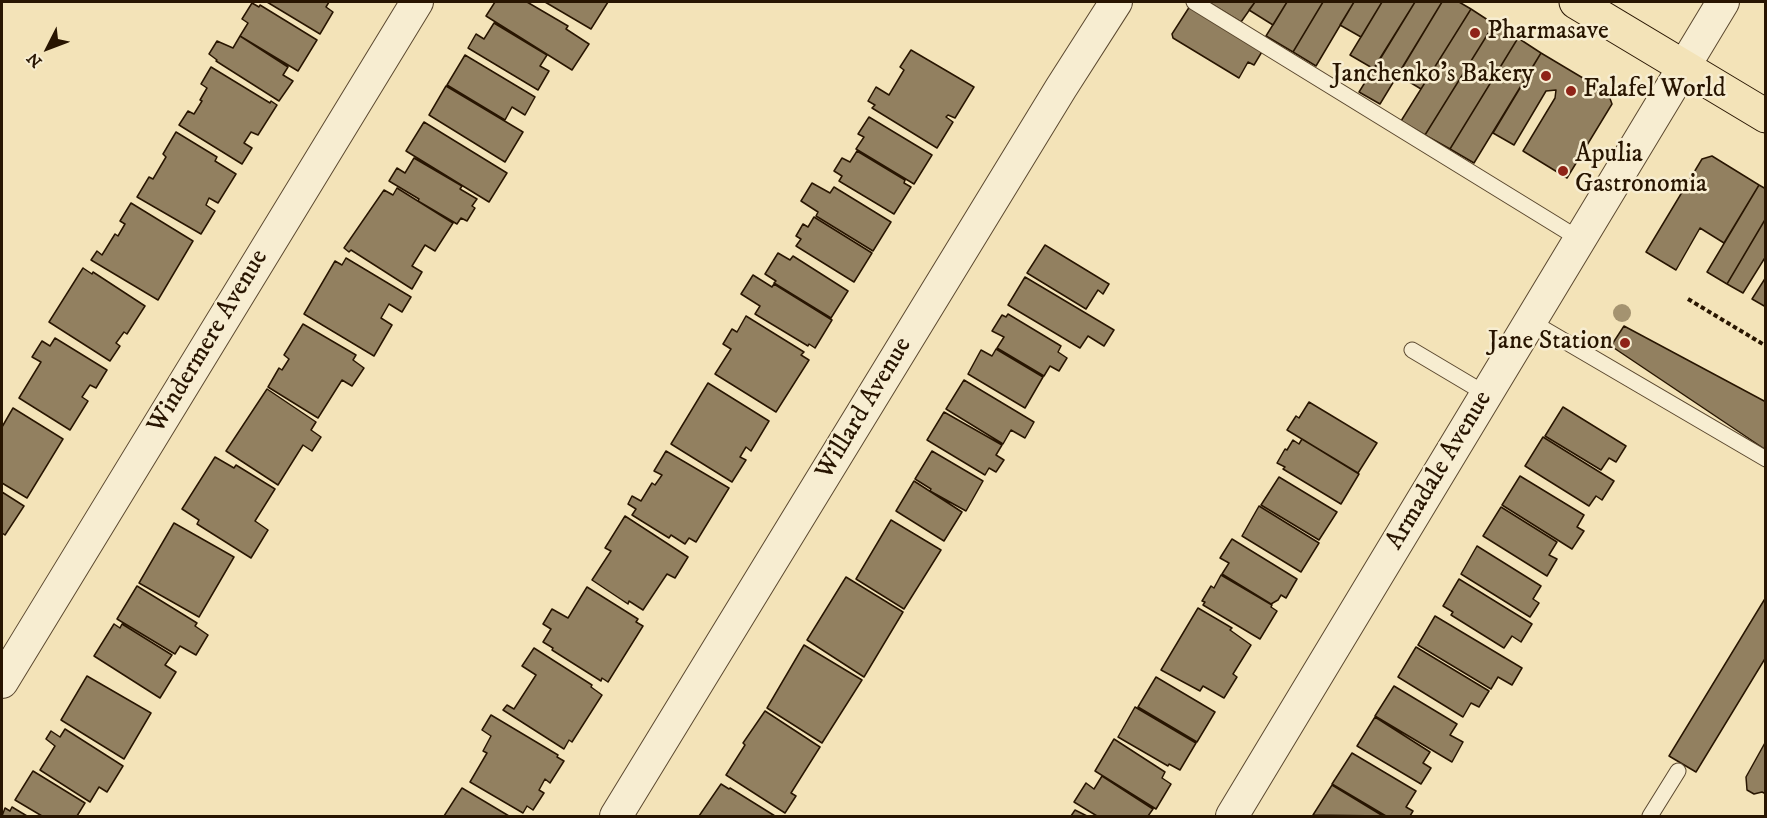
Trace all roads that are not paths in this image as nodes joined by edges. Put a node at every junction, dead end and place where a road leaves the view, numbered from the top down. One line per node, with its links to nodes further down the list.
1 (417, 2): 13 (street, Windermere Avenue)
2 (1116, 2): 15 (street, Willard Avenue)
3 (1194, 2): 8 (lane)
4 (1576, 2): 6 (main road)
5 (1723, 2): 6 (street, Armadale Avenue)
6 (1684, 67): 7 (main road); 8 (street, Armadale Avenue)
7 (1766, 116)
8 (1581, 240): 9 (street, Armadale Avenue)
9 (1532, 322): 11 (street, Armadale Avenue); 12 (lane)
10 (1412, 350): 11 (lane)
11 (1486, 394): 16 (street, Armadale Avenue)
12 (1766, 459)
13 (2, 682)
14 (1678, 771): 17 (lane)
15 (616, 816)
16 (1232, 816)
17 (1650, 816)

